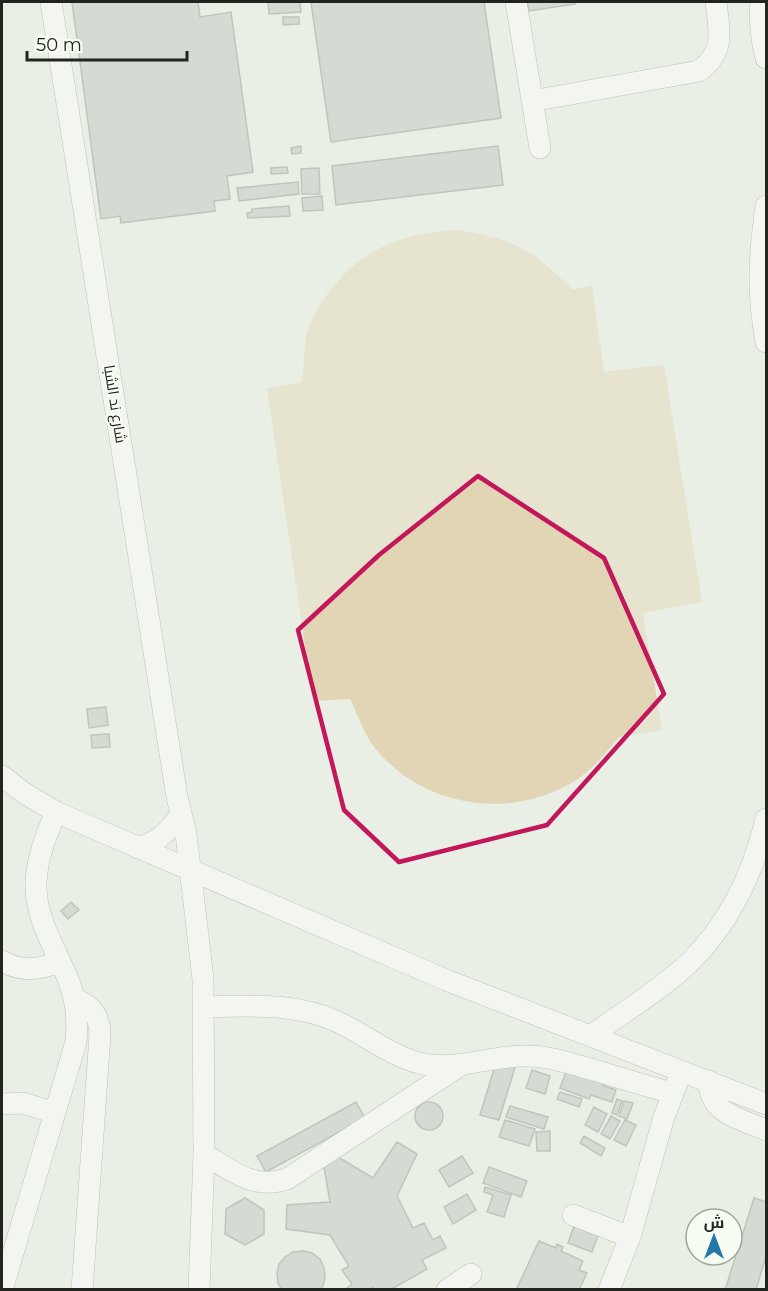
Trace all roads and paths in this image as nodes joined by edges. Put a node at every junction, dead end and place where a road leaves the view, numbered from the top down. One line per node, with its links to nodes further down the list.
1 (51, 2): 12 (lane, شارع ند الشبا)
2 (516, 2): 6 (lane)
3 (716, 2): 6 (lane)
4 (761, 2): 5 (lane)
5 (766, 58)
6 (532, 101): 7 (lane)
7 (540, 148)
8 (766, 206): 9 (lane)
9 (766, 342)
10 (2, 776): 11 (lane)
11 (56, 812): 14 (lane); 17 (lane)
12 (178, 812): 14 (lane); 15 (lane, شارع ند الشبا)
13 (766, 819): 20 (lane)
14 (138, 848): 15 (lane)
15 (185, 868): 19 (lane, شارع ند الشبا); 20 (lane)
16 (2, 961): 17 (lane)
17 (59, 962): 18 (lane)
18 (74, 999): 27 (lane); 34 (lane)
19 (204, 1007): 21 (lane); 29 (lane, شارع ند الشبا)
20 (592, 1035): 22 (lane)
21 (461, 1065): 24 (lane); 29 (lane)
22 (683, 1071): 23 (lane); 24 (lane)
23 (709, 1081): 26 (lane); 28 (lane)
24 (672, 1094): 31 (lane)
25 (2, 1104): 27 (lane)
26 (766, 1104)
27 (55, 1113): 33 (lane)
28 (766, 1130)
29 (204, 1154): 35 (lane, شارع ند الشبا)
30 (573, 1215): 31 (lane)
31 (630, 1237): 37 (lane)
32 (471, 1274): 36 (lane)
33 (2, 1290)
34 (82, 1290)
35 (199, 1290)
36 (447, 1290)
37 (609, 1290)

